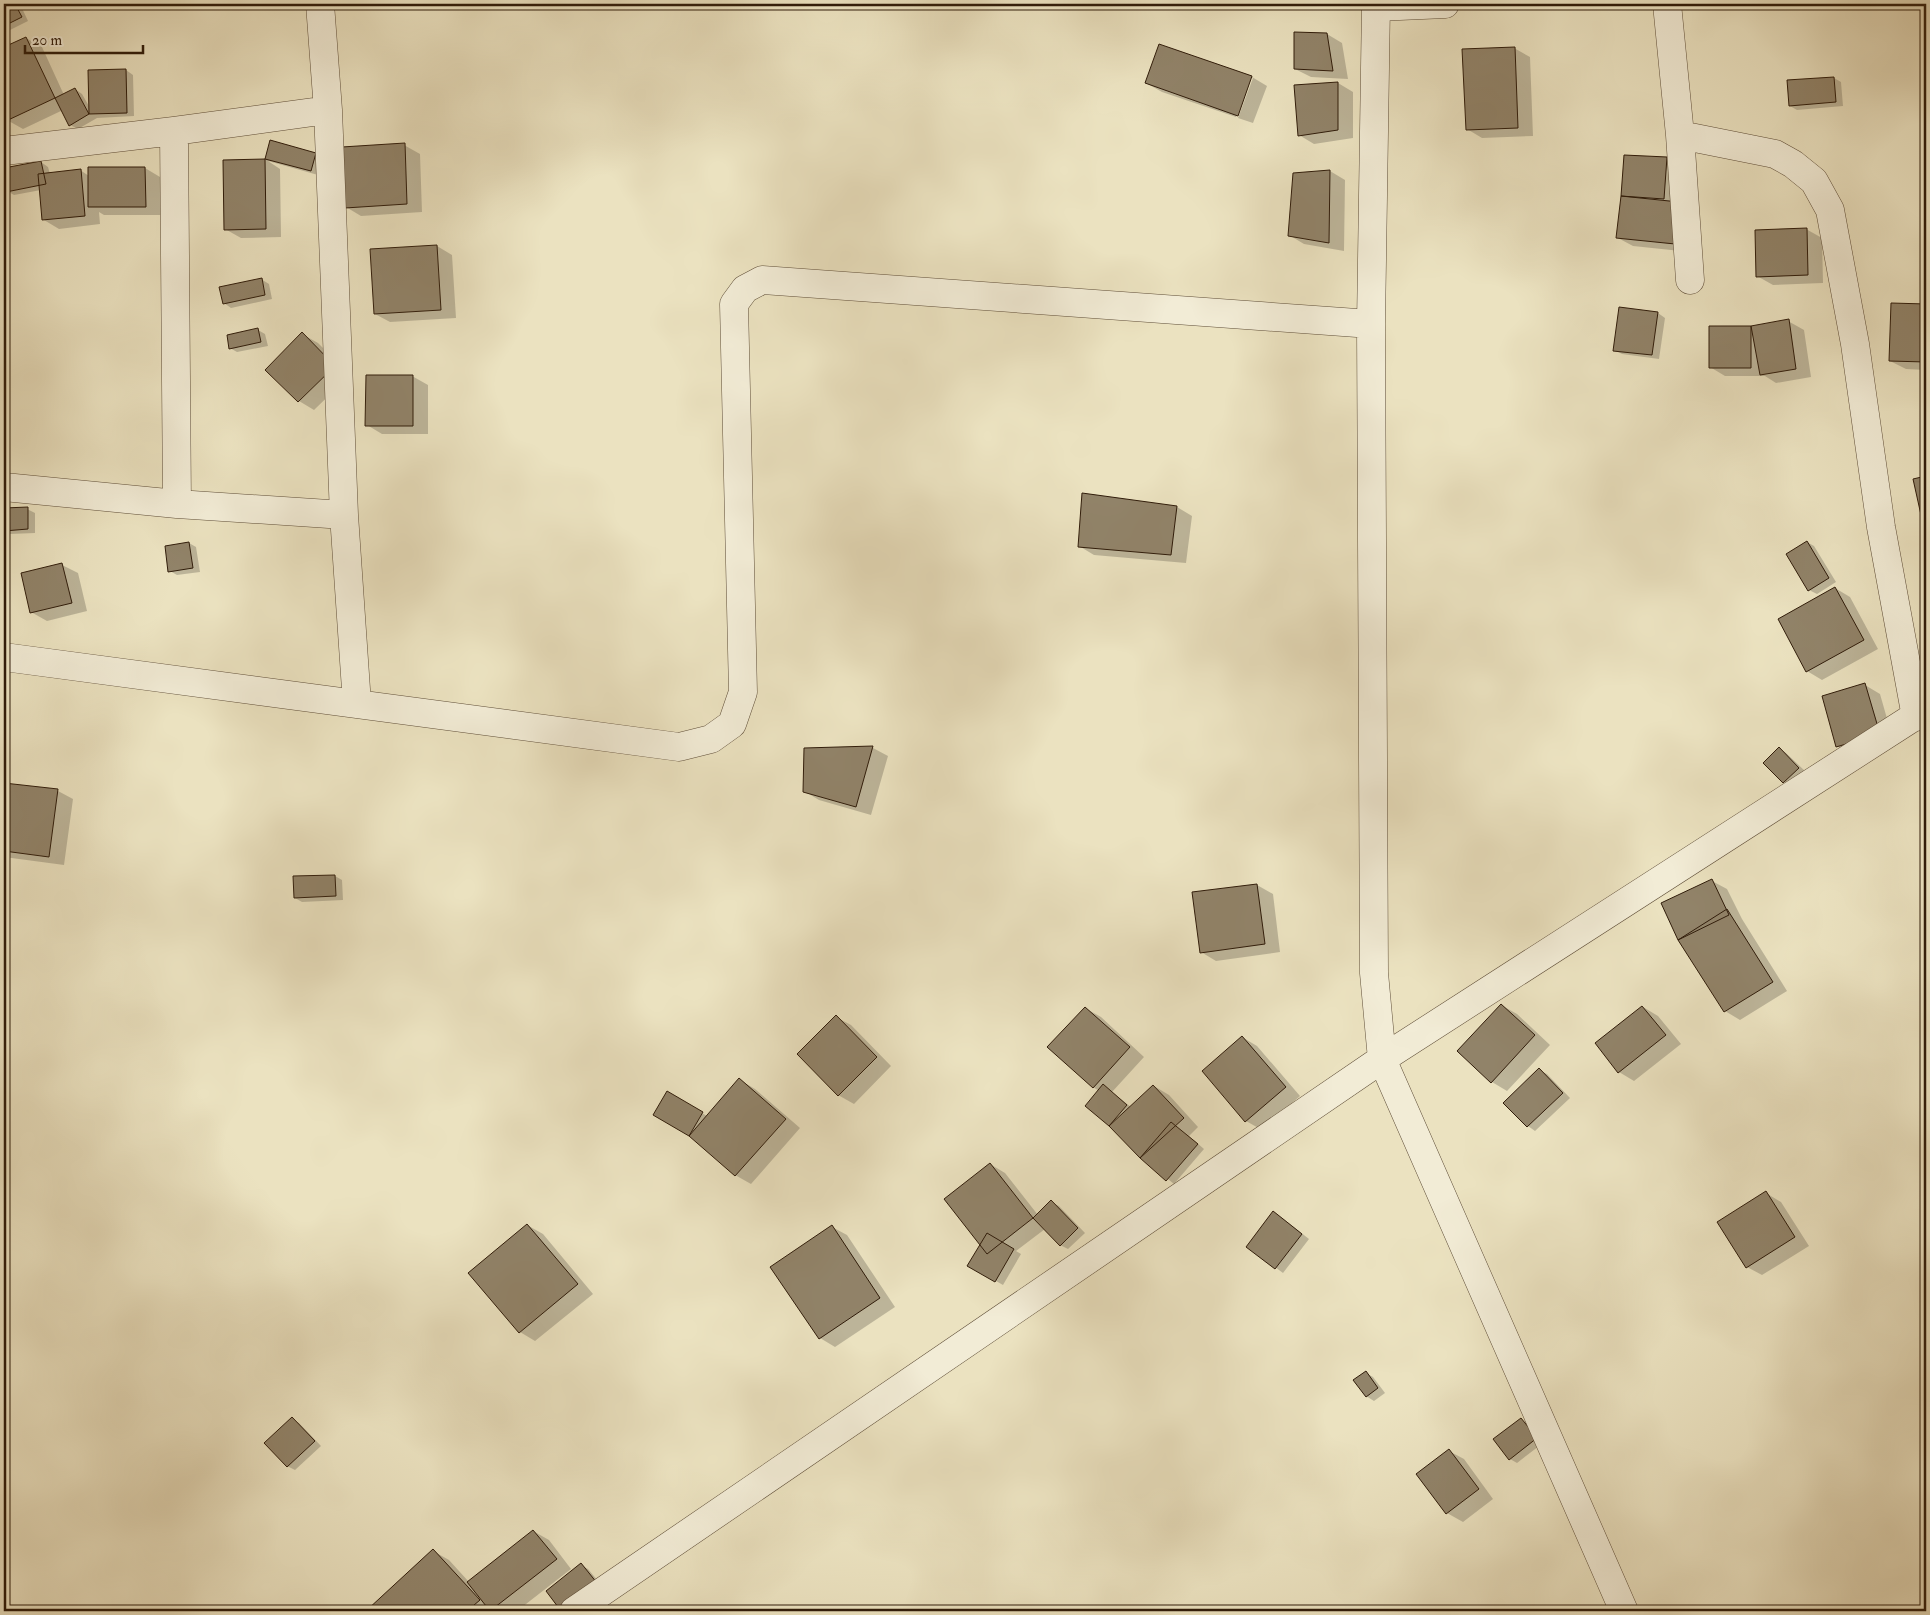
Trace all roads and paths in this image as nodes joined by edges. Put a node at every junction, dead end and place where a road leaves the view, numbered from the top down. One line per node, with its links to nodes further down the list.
1 (320, 4): 5 (street)
2 (1445, 4): 4 (street)
3 (1667, 4): 7 (street)
4 (1376, 5): 10 (street)
5 (328, 110): 6 (street); 13 (street)
6 (174, 131): 8 (street); 12 (street)
7 (1680, 135): 9 (street); 16 (street)
8 (4, 151)
9 (1690, 280)
10 (1370, 324): 15 (street); 17 (street)
11 (4, 487): 12 (street)
12 (177, 504): 13 (street)
13 (344, 515): 15 (street)
14 (4, 657): 15 (street)
15 (357, 704)
16 (1921, 713): 17 (street)
17 (1382, 1059): 18 (street); 19 (street)
18 (574, 1611)
19 (1624, 1611)

